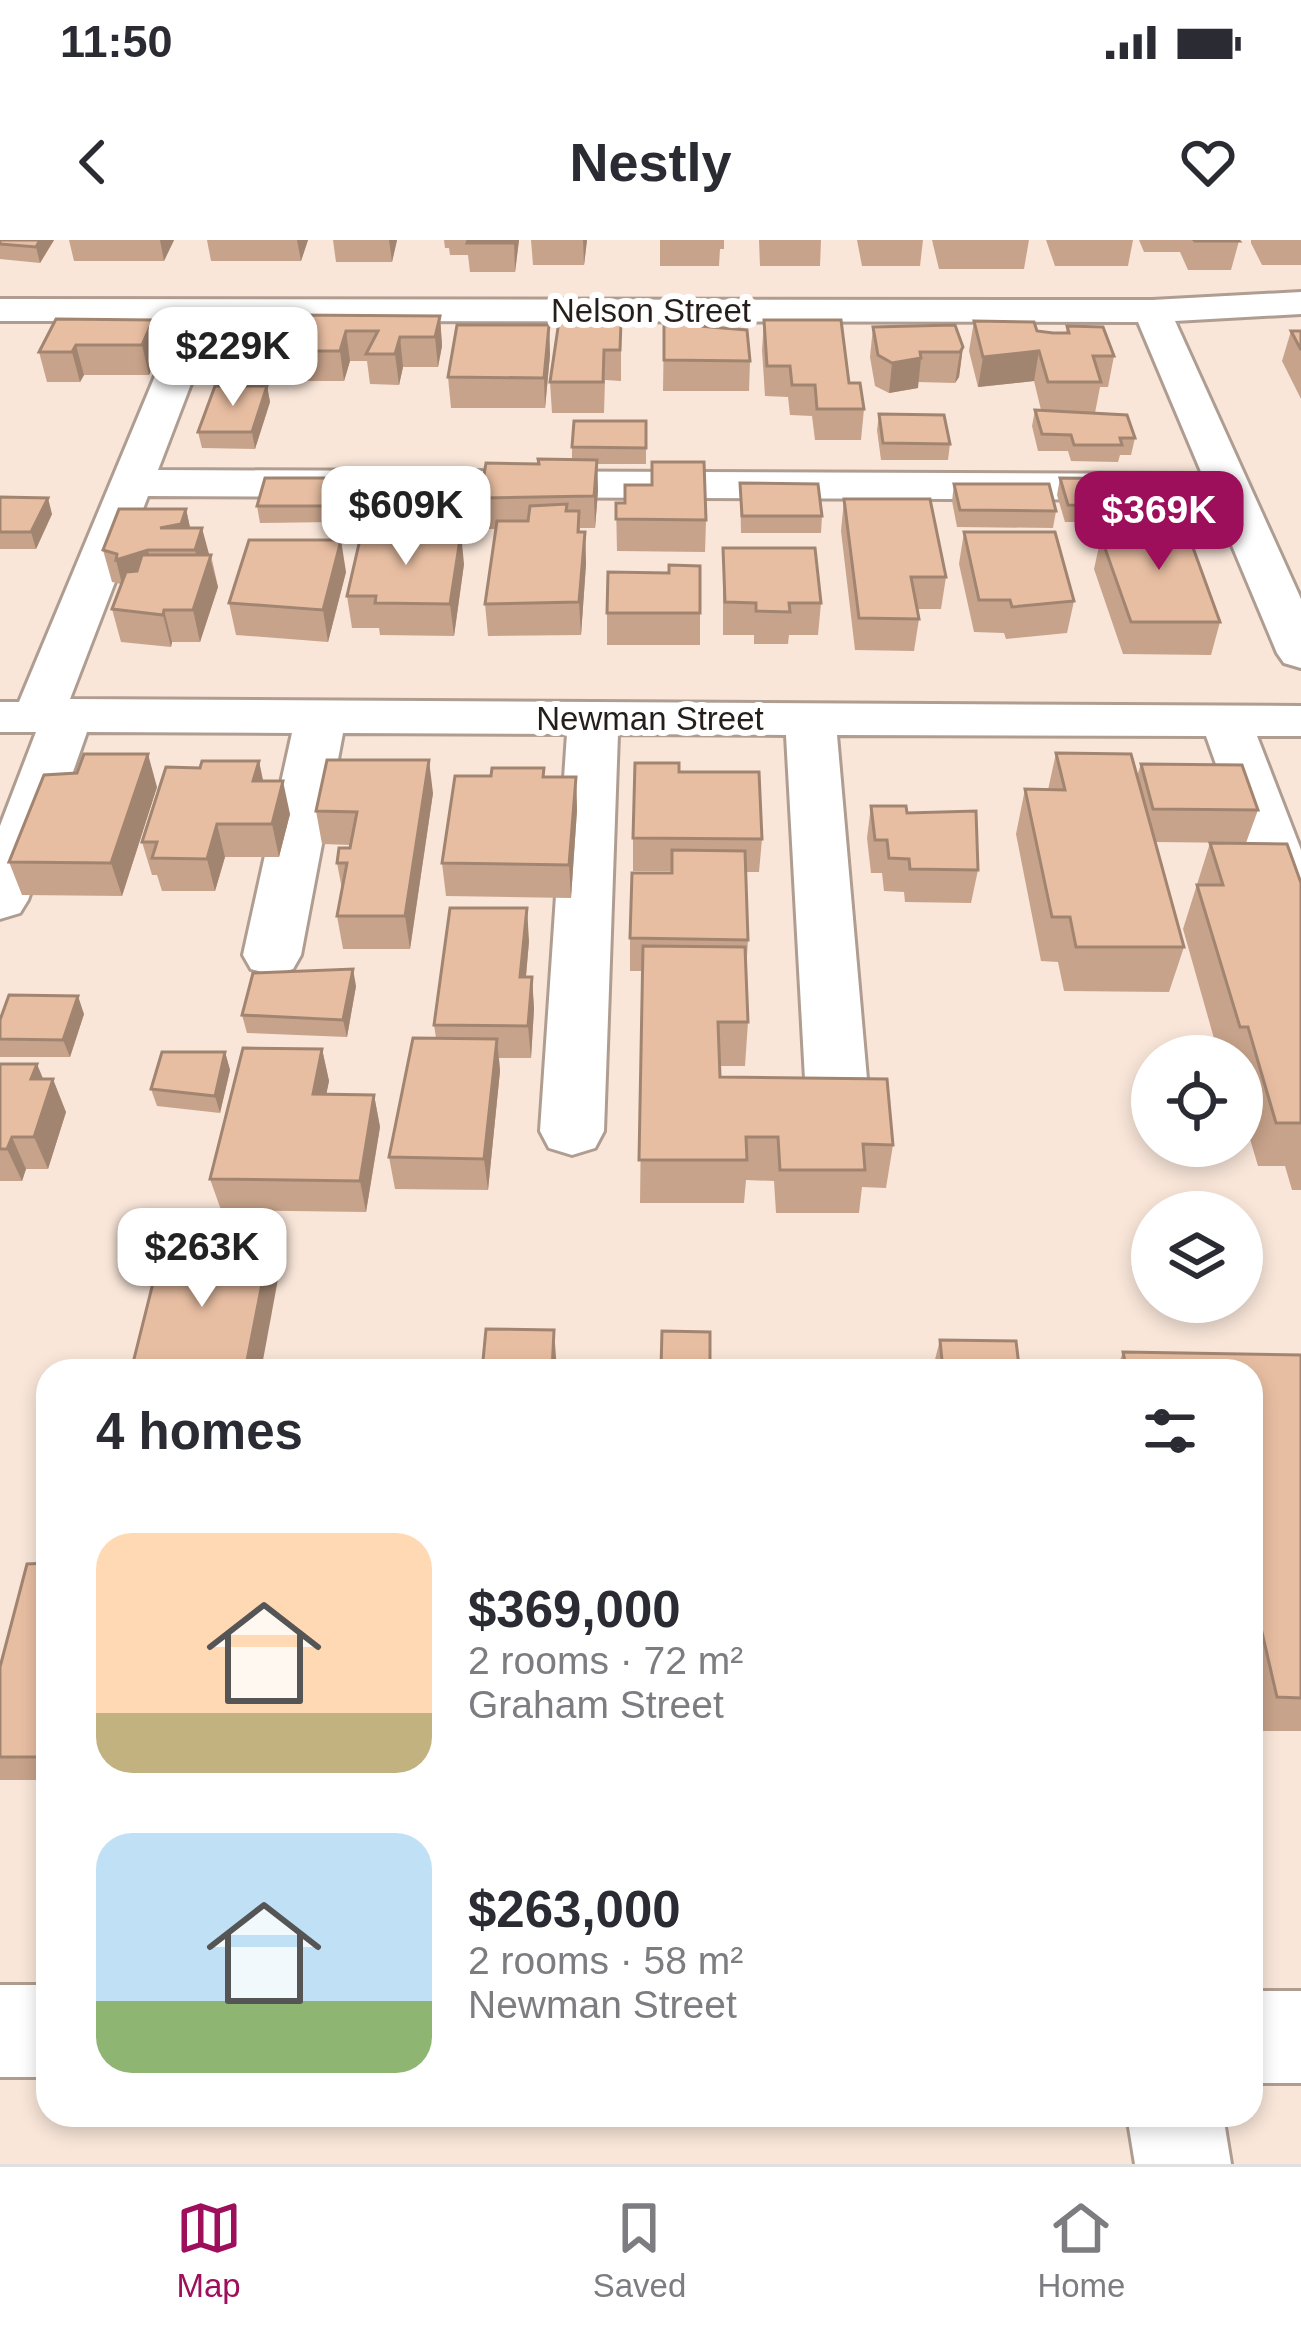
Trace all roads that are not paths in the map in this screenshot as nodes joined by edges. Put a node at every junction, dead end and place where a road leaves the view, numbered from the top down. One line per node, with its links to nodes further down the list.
1 (1301, 303): 4 (street, Nelson Street)
2 (0, 310): 3 (street, Nelson Street)
3 (201, 310): 4 (street, Nelson Street); 5 (street)
4 (1152, 311): 6 (street)
5 (133, 483): 6 (street); 8 (street)
6 (1230, 487): 7 (street)
7 (1301, 653)
8 (35, 716): 9 (street, Newman Street); 14 (street)
9 (322, 716): 10 (street, Newman Street); 16 (street)
10 (593, 718): 11 (street, Newman Street); 18 (street)
11 (810, 719): 12 (street, Newman Street); 17 (street)
12 (1226, 719): 13 (street, Newman Street); 15 (street)
13 (1301, 721)
14 (0, 900)
15 (1299, 919)
16 (272, 955)
17 (836, 1079)
18 (572, 1131)
19 (0, 2031): 20 (street)
20 (36, 2031)
21 (1263, 2037): 22 (street)
22 (1301, 2037)
23 (1177, 2127): 24 (street)
24 (1183, 2164)

